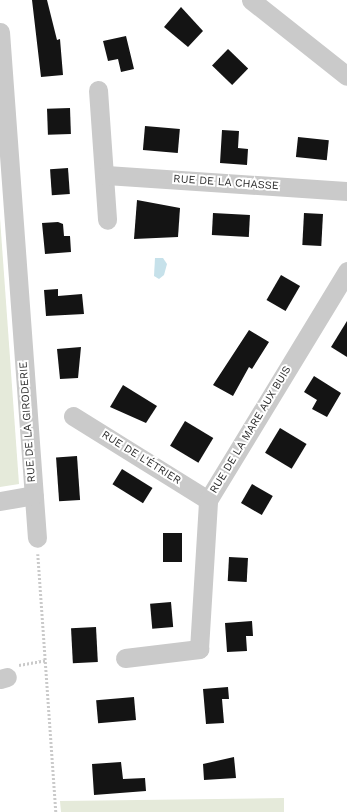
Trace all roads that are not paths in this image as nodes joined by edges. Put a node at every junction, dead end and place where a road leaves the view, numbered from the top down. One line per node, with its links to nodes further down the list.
1 (251, 0): 3 (street)
2 (0, 32): 10 (street, RUE DE LA GIRODERIE)
3 (347, 76)
4 (98, 90): 5 (street)
5 (106, 175): 6 (street, RUE DE LA CHASSE); 7 (street)
6 (347, 191)
7 (107, 220)
8 (347, 271): 11 (street, RUE DE LA MARE AUX BUIS)
9 (73, 416): 11 (street, RUE DE L'ÉTRIER)
10 (33, 495): 12 (street); 13 (street, RUE DE LA GIRODERIE)
11 (208, 500): 14 (street, RUE DE LA MARE AUX BUIS)
12 (0, 501)
13 (37, 538)
14 (125, 658)

